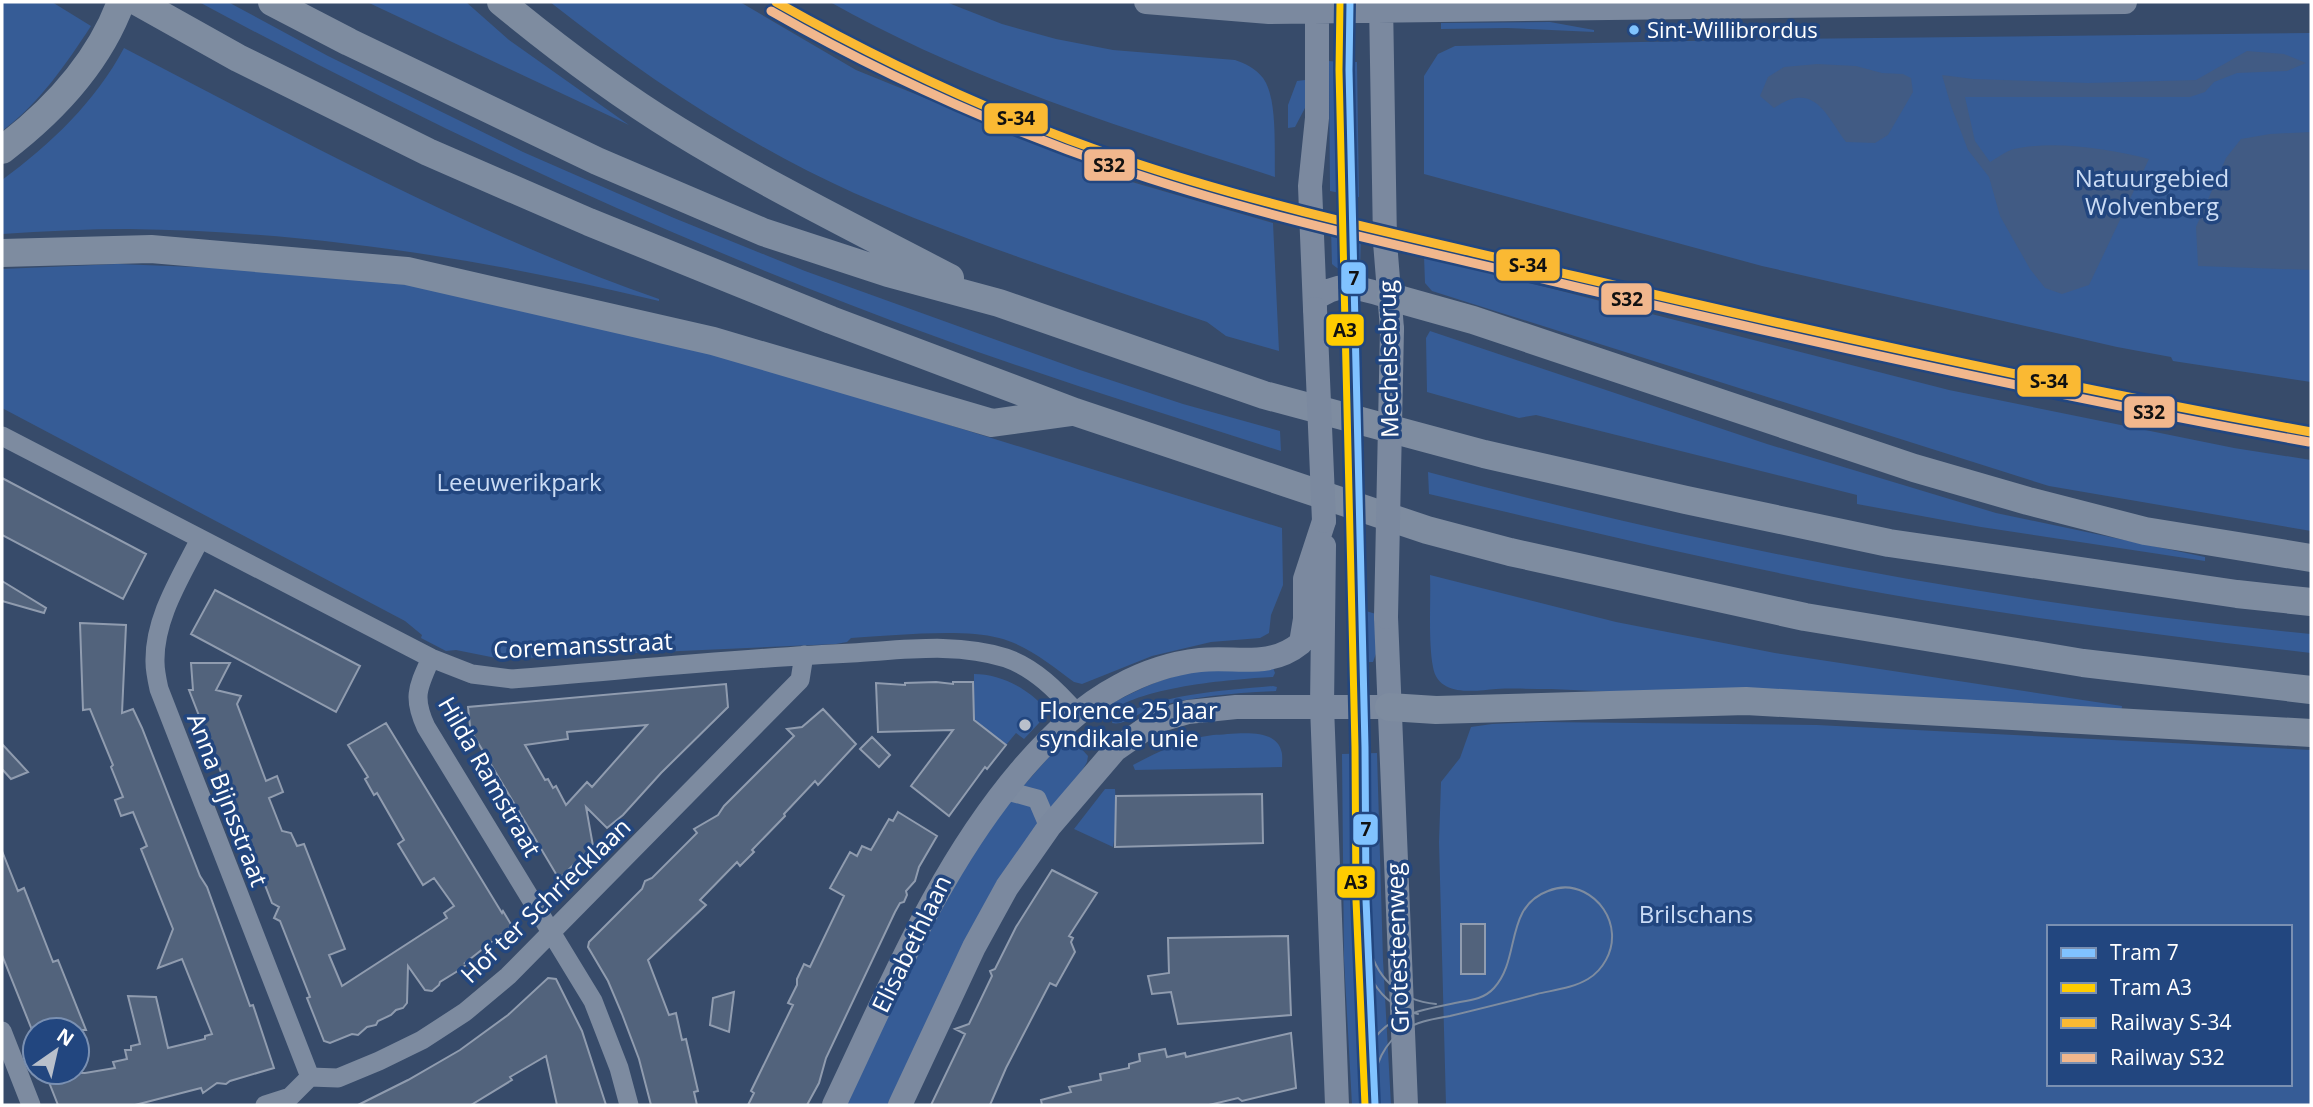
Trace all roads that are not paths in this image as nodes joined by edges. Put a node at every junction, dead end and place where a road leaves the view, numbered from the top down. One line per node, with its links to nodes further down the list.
1 (121, 2): 9 (highway)
2 (138, 2): 14 (highway)
3 (272, 2): 12 (highway)
4 (501, 2): 12 (highway)
5 (1147, 2): 7 (main road)
6 (2125, 2): 8 (main road)
7 (1317, 7): 8 (main road); 13 (main road)
8 (1381, 7): 11 (main road, Mechelsebrug)
9 (2, 150)
10 (2, 253): 14 (highway)
11 (1391, 297): 13 (main road); 17 (highway); 24 (main road, Mechelsebrug, bridge)
12 (999, 303): 19 (highway)
13 (1315, 304): 18 (main road, Elisabethlaan, bridge)
14 (1075, 412): 22 (highway)
15 (2, 436): 16 (street, Coremansstraat)
16 (201, 539): 21 (street, Coremansstraat); 31 (street, Anna Bijnsstraat)
17 (2311, 558)
18 (1314, 595): 23 (main road); 25 (main road, Elisabethlaan)
19 (2311, 602)
20 (804, 655): 21 (street, Coremansstraat); 25 (street, Coremansstraat); 29 (street, Hof ter Schriecklaan)
21 (431, 658): 29 (street, Hilda Ramstraat)
22 (2311, 690)
23 (1322, 706): 24 (main road); 28 (main road); 37 (main road)
24 (1388, 707): 26 (highway); 38 (main road, Grotesteenweg)
25 (1077, 713): 27 (main road, Elisabethlaan)
26 (2311, 733)
27 (1004, 790): 28 (street); 35 (main road, Elisabethlaan)
28 (1049, 827): 36 (main road)
29 (553, 932): 31 (street, Hof ter Schriecklaan); 34 (street, Hilda Ramstraat)
30 (2, 1031): 32 (street)
31 (310, 1077): 33 (street)
32 (31, 1105)
33 (265, 1105)
34 (629, 1105)
35 (834, 1105)
36 (900, 1105)
37 (1337, 1105)
38 (1406, 1105)

